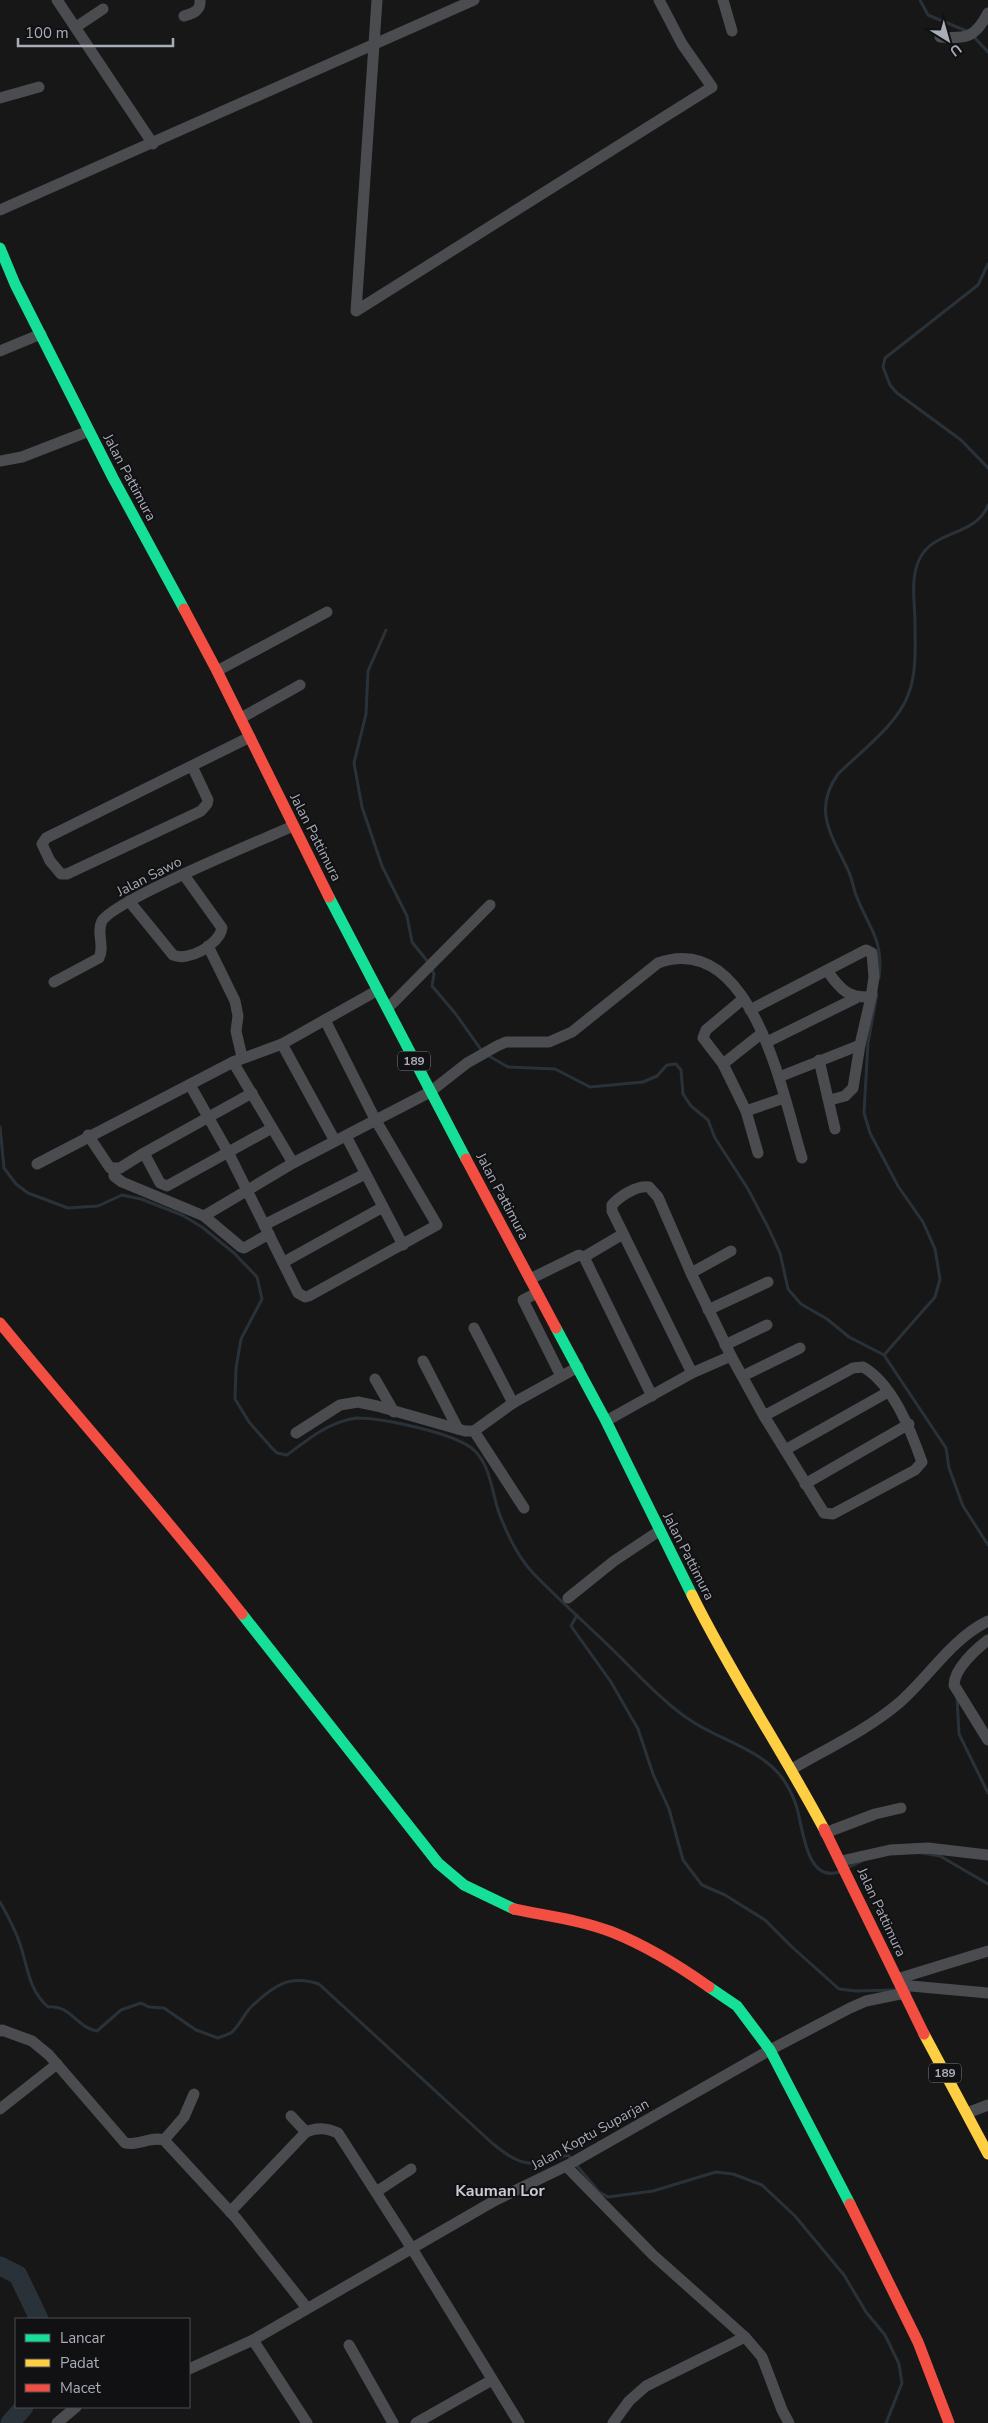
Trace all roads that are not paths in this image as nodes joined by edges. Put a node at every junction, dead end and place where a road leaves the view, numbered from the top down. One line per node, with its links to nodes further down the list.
1 (57, 0): 10 (street)
2 (200, 0): 9 (street)
3 (377, 0): 13 (street)
4 (474, 0): 13 (street)
5 (723, 0): 11 (street)
6 (664, 2): 13 (street)
7 (103, 9): 10 (street)
8 (988, 13): 12 (street)
9 (184, 16)
10 (76, 28): 16 (street)
11 (732, 31)
12 (940, 37)
13 (376, 45): 16 (street)
14 (39, 87): 15 (street)
15 (0, 98)
16 (152, 144): 17 (street)
17 (0, 210)
18 (0, 248): 19 (main road, Jalan Pattimura / 189)
19 (41, 334): 20 (street); 21 (main road, Jalan Pattimura / 189)
20 (0, 352)
21 (89, 431): 22 (street); 24 (main road, Jalan Pattimura / 189)
22 (0, 461)
23 (327, 612): 24 (street)
24 (217, 671): 26 (main road, Jalan Pattimura / 189)
25 (300, 685): 26 (street)
26 (241, 718): 27 (main road, Jalan Pattimura / 189)
27 (250, 737): 28 (street); 29 (main road, Jalan Pattimura / 189)
28 (192, 766): 28 (street)
29 (293, 826): 30 (street, Jalan Sawo); 36 (main road, Jalan Pattimura / 189)
30 (184, 875): 31 (street, Jalan Sawo); 33 (street)
31 (129, 901): 33 (street); 35 (street, Jalan Sawo)
32 (490, 905): 40 (street)
33 (208, 946): 46 (street)
34 (828, 972): 37 (street); 38 (street); 41 (street)
35 (54, 982)
36 (378, 990): 40 (main road, Jalan Pattimura / 189); 42 (street)
37 (871, 997): 38 (street); 45 (street)
38 (856, 998): 43 (street)
39 (743, 999): 41 (street); 48 (street); 51 (street)
40 (388, 1008): 51 (main road, Jalan Pattimura / 189)
41 (750, 1010): 43 (street)
42 (325, 1020): 44 (street); 57 (street)
43 (764, 1038): 48 (street); 49 (street)
44 (282, 1044): 46 (street); 61 (street)
45 (860, 1045): 47 (street); 54 (street)
46 (238, 1060): 50 (street); 52 (street)
47 (819, 1060): 49 (street); 54 (street)
48 (723, 1064): 55 (street)
49 (779, 1077): 53 (street)
50 (190, 1085): 56 (street); 60 (street)
51 (430, 1092): 57 (street); 80 (main road, Jalan Pattimura / 189)
52 (252, 1093): 56 (street); 58 (street)
53 (784, 1098): 55 (street); 65 (street)
54 (830, 1100): 59 (street)
55 (746, 1110): 64 (street)
56 (209, 1117): 62 (street); 63 (street)
57 (375, 1119): 61 (street); 75 (street)
58 (272, 1128): 63 (street); 66 (street)
59 (835, 1129)
60 (88, 1135): 67 (street); 68 (street)
61 (340, 1138): 66 (street); 69 (street)
62 (144, 1152): 63 (street); 68 (street)
63 (228, 1152): 70 (street)
64 (758, 1153)
65 (802, 1158)
66 (293, 1163): 70 (street)
67 (37, 1164)
68 (114, 1168): 72 (street)
69 (365, 1174): 71 (street); 73 (street)
70 (246, 1190): 72 (street); 73 (street)
71 (383, 1207): 75 (street); 78 (street)
72 (204, 1216): 73 (street)
73 (267, 1229): 78 (street)
74 (623, 1234): 77 (street); 79 (street); 92 (street)
75 (403, 1245): 78 (street)
76 (731, 1251): 79 (street)
77 (584, 1257): 80 (street); 97 (street)
78 (284, 1262)
79 (691, 1273): 83 (street)
80 (530, 1279): 82 (main road, Jalan Pattimura / 189)
81 (768, 1282): 83 (street)
82 (538, 1293): 91 (main road, Jalan Pattimura / 189); 93 (street)
83 (708, 1310): 87 (street)
84 (0, 1323): 123 (main road)
85 (767, 1324): 87 (street)
86 (474, 1328): 98 (street)
87 (726, 1345): 89 (street)
88 (800, 1348): 94 (street)
89 (731, 1356): 92 (street); 94 (street)
90 (423, 1361): 103 (street)
91 (578, 1368): 93 (street); 101 (main road, Jalan Pattimura / 189)
92 (692, 1373): 97 (street)
93 (561, 1376): 98 (street)
94 (743, 1376): 100 (street)
95 (375, 1379): 99 (street)
96 (888, 1392): 100 (street); 102 (street); 106 (street)
97 (652, 1396): 101 (street)
98 (513, 1403): 104 (street)
99 (394, 1412): 103 (street); 105 (street)
100 (764, 1416): 106 (street)
101 (606, 1421): 109 (main road, Jalan Pattimura / 189)
102 (909, 1424): 107 (street); 107 (street)
103 (458, 1429): 104 (street)
104 (474, 1431): 108 (street)
105 (296, 1433)
106 (785, 1450): 107 (street)
107 (804, 1484)
108 (524, 1508)
109 (659, 1532): 110 (street); 114 (main road, Jalan Pattimura / 189)
110 (568, 1598)
111 (988, 1621): 114 (street)
112 (988, 1640): 113 (street)
113 (988, 1740)
114 (792, 1769): 116 (main road, Jalan Pattimura / 189)
115 (901, 1808): 116 (street)
116 (825, 1833): 118 (main road, Jalan Pattimura / 189)
117 (988, 1855): 118 (street)
118 (844, 1867): 120 (main road, Jalan Pattimura / 189)
119 (988, 1951): 120 (street)
120 (901, 1987): 121 (street); 123 (street, Jalan Koptu Suparjan); 128 (main road, Jalan Pattimura / 189)
121 (988, 1993)
122 (1, 2029): 124 (street)
123 (770, 2050): 133 (street, Jalan Koptu Suparjan); 152 (main road)
124 (57, 2064): 127 (street); 131 (street)
125 (192, 2100): 131 (street)
126 (988, 2105): 128 (street)
127 (0, 2110)
128 (967, 2113): 132 (main road, Jalan Pattimura / 189)
129 (291, 2116): 130 (street)
130 (306, 2132): 135 (street); 136 (street)
131 (164, 2140): 136 (street)
132 (988, 2154)
133 (567, 2166): 137 (street, Jalan Koptu Suparjan); 139 (street)
134 (410, 2169): 135 (street)
135 (376, 2192): 137 (street)
136 (230, 2212): 138 (street)
137 (411, 2247): 138 (street, Jalan Koptu Suparjan); 143 (street)
138 (307, 2308): 140 (street, Jalan Koptu Suparjan)
139 (745, 2337): 150 (street); 151 (street)
140 (253, 2340): 142 (street, Jalan Koptu Suparjan); 146 (street)
141 (349, 2345): 147 (street)
142 (190, 2369)
143 (492, 2380): 148 (street); 149 (street)
144 (75, 2408): 145 (street)
145 (57, 2423)
146 (306, 2423)
147 (393, 2423)
148 (416, 2423)
149 (520, 2423)
150 (613, 2423)
151 (789, 2423)
152 (949, 2423)

